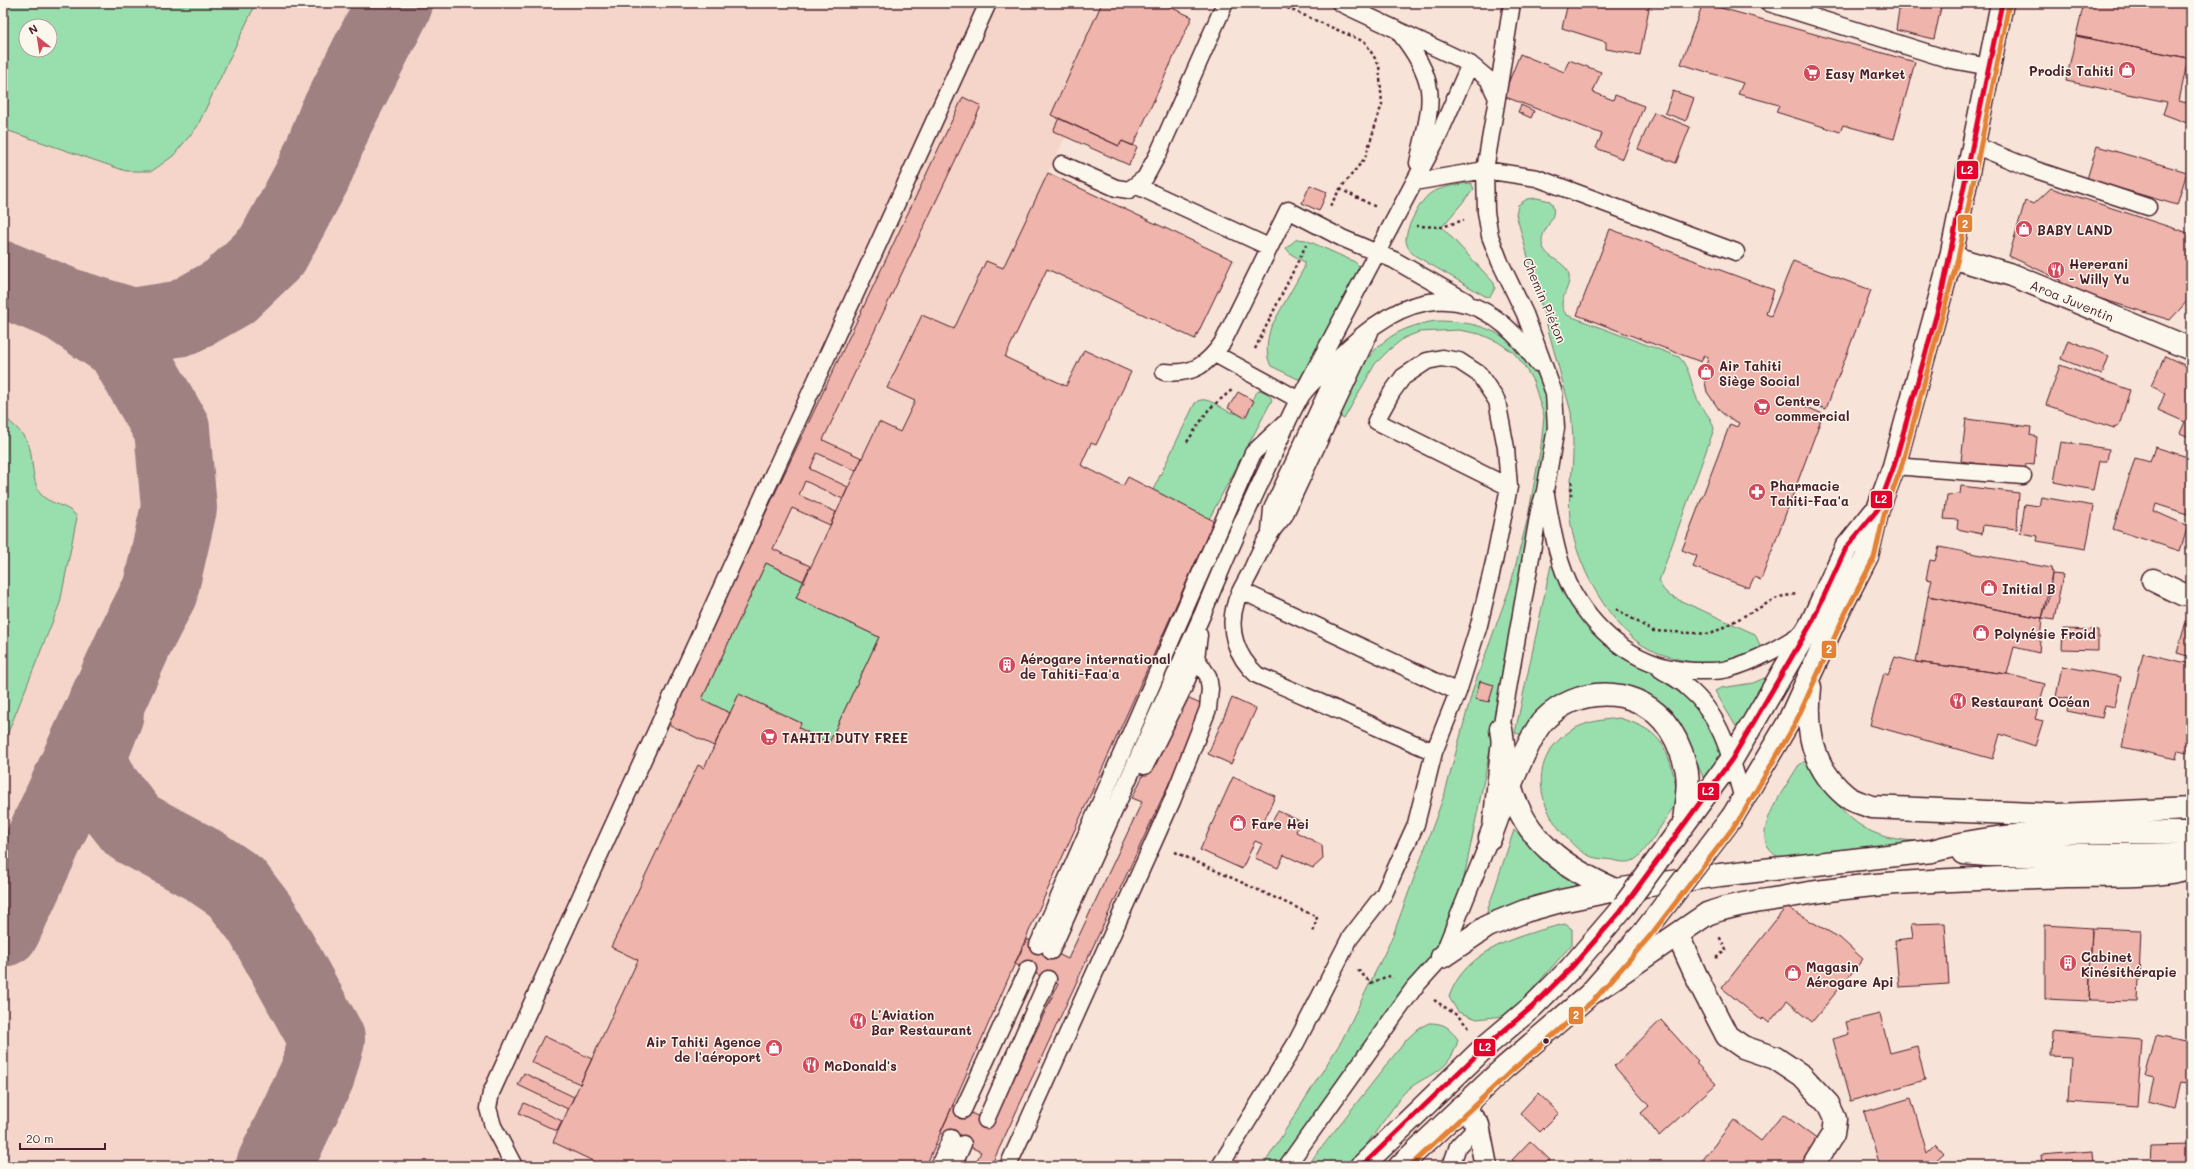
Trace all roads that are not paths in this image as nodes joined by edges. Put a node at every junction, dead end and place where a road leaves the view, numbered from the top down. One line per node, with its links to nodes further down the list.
1 (988, 3): 68 (lane)
2 (1225, 3): 15 (lane)
3 (1340, 3): 7 (lane)
4 (1512, 3): 10 (lane)
5 (1769, 3): 9 (lane)
6 (2002, 3): 9 (main road)
7 (1397, 29): 8 (lane); 14 (lane)
8 (1470, 64): 10 (lane); 14 (lane)
9 (1990, 67): 11 (main road)
10 (1497, 98): 13 (lane)
11 (1974, 145): 16 (lane); 20 (main road)
12 (1062, 164): 15 (lane)
13 (1485, 170): 14 (lane); 19 (lane); 27 (lane)
14 (1414, 182): 18 (lane)
15 (1137, 186): 17 (lane)
16 (2148, 207)
17 (1269, 247): 18 (lane); 25 (lane)
18 (1376, 252): 21 (lane); 28 (lane)
19 (1736, 252)
20 (1951, 258): 24 (main road, Aroa Juventin); 30 (main road)
21 (1474, 306): 22 (lane); 27 (lane)
22 (1372, 327): 23 (lane); 35 (lane)
23 (1347, 348): 28 (lane); 35 (lane)
24 (2191, 349)
25 (1214, 354): 26 (lane); 28 (lane)
26 (1164, 372)
27 (1554, 393): 33 (lane)
28 (1299, 400): 29 (lane)
29 (1290, 419): 39 (lane); 59 (lane)
30 (1894, 466): 31 (lane); 34 (main road)
31 (2023, 476)
32 (1509, 487): 32 (lane); 44 (lane)
33 (1545, 491): 42 (lane); 45 (lane)
34 (1878, 509): 40 (main road); 43 (main road)
35 (1270, 531): 37 (lane)
36 (2153, 580): 38 (main road)
37 (1242, 591): 44 (lane); 46 (lane)
38 (2191, 595)
39 (1203, 613): 41 (lane); 59 (lane)
40 (1808, 629): 42 (lane); 47 (main road)
41 (1196, 658): 59 (lane); 72 (lane)
42 (1651, 663): 47 (lane)
43 (1811, 671): 49 (main road); 50 (main road)
44 (1458, 692): 46 (lane)
45 (1501, 729): 48 (main road); 53 (lane)
46 (1434, 752): 73 (lane)
47 (1732, 760): 49 (lane); 51 (main road)
48 (1510, 784): 51 (main road); 53 (main road); 57 (main road)
49 (1738, 807): 62 (main road, bridge)
50 (2191, 809)
51 (1684, 824): 57 (main road, bridge)
52 (2191, 833): 54 (main road)
53 (1490, 838): 60 (lane)
54 (1932, 851): 55 (main road); 57 (main road)
55 (2191, 855)
56 (2191, 867): 58 (main road)
57 (1619, 898): 60 (main road); 75 (main road)
58 (1678, 936): 62 (main road); 67 (main road)
59 (1050, 950)
60 (1442, 957): 74 (lane)
61 (1039, 974): 64 (lane)
62 (1588, 995): 63 (main road)
63 (1462, 1106): 65 (main road); 76 (main road)
64 (975, 1115)
65 (1478, 1125): 77 (lane); 78 (main road)
66 (962, 1144): 69 (lane); 70 (lane); 71 (lane)
67 (1815, 1163)
68 (514, 1166)
69 (939, 1166)
70 (953, 1166)
71 (966, 1166)
72 (1008, 1166)
73 (1220, 1166)
74 (1287, 1166)
75 (1362, 1166)
76 (1400, 1166)
77 (1451, 1166)
78 (1486, 1166)

